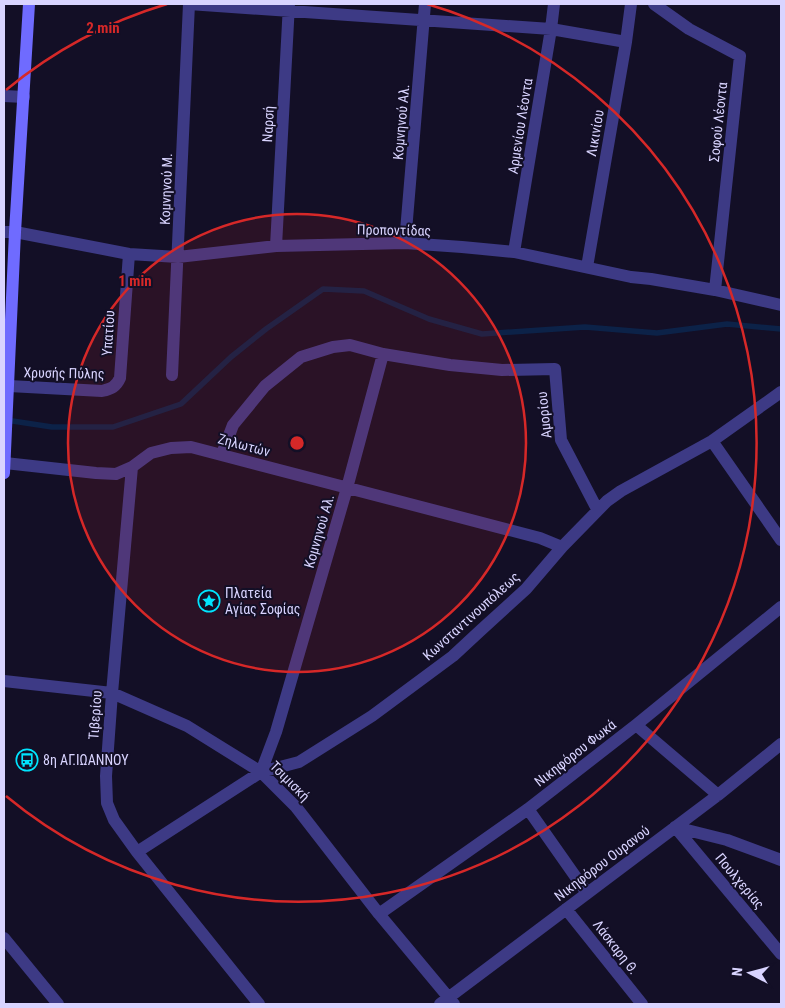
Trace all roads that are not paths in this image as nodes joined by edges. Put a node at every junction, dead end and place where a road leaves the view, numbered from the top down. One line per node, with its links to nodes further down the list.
1 (30, 4): 12 (street)
2 (189, 4): 7 (street); 18 (street, Κομνηνού Μ.)
3 (425, 4): 8 (street, Κομνηνού Αλ.)
4 (554, 4): 9 (street, Αρμενίου Λέοντα)
5 (631, 4): 10 (street, Λικινίου)
6 (654, 4): 20 (street, Σοφού Λέοντα)
7 (289, 8): 8 (street); 15 (street, Ναρσή)
8 (425, 20): 9 (street); 14 (street, Κομνηνού Αλ.)
9 (552, 29): 10 (street); 16 (street, Αρμενίου Λέοντα)
10 (626, 42): 19 (street, Λικινίου)
11 (4, 96): 12 (street)
12 (24, 97): 13 (street)
13 (9, 232): 17 (street, Προποντίδας); 25 (street)
14 (405, 244): 15 (street, Προποντίδας); 16 (street, Προποντίδας)
15 (276, 246): 18 (street, Προποντίδας)
16 (514, 252): 19 (street, Προποντίδας)
17 (129, 254): 18 (street, Προποντίδας); 24 (street, Υπατίου)
18 (178, 257): 23 (street, Κομνηνού Μ.)
19 (587, 267): 20 (street, Προποντίδας)
20 (715, 290): 21 (street, Προποντίδας)
21 (781, 305)
22 (383, 354): 28 (street); 31 (street, Κομνηνού Αλ.); 32 (street, Αμορίου)
23 (172, 375)
24 (118, 384): 25 (street, Χρυσής Πύλης)
25 (9, 386): 30 (street)
26 (781, 392): 27 (street, Κωνσταντινουπόλεως)
27 (712, 441): 32 (street, Κωνσταντινουπόλεως); 33 (street)
28 (222, 454): 29 (street, Ζηλωτών); 31 (street, Ζηλωτών)
29 (132, 467): 30 (street, Ζηλωτών); 37 (street, Τιβερίου)
30 (4, 468)
31 (347, 488): 34 (street, Ζηλωτών); 40 (street, Κομνηνού Αλ.)
32 (597, 509): 34 (street, Κωνσταντινουπόλεως)
33 (781, 540)
34 (562, 547): 40 (street, Κωνσταντινουπόλεως)
35 (781, 607): 38 (street, Νικηφόρου Φωκά)
36 (4, 681): 37 (street, Τσιμισκή)
37 (112, 692): 40 (street, Τσιμισκή); 44 (street, Τιβερίου)
38 (636, 725): 41 (street); 42 (street, Νικηφόρου Φωκά)
39 (781, 744): 41 (street, Νικηφόρου Ουρανού)
40 (262, 772): 44 (street, Κωνσταντινουπόλεως); 48 (street, Τσιμισκή)
41 (718, 795): 43 (street, Νικηφόρου Ουρανού)
42 (528, 808): 46 (street); 48 (street, Νικηφόρου Φωκά)
43 (675, 827): 45 (street); 46 (street, Νικηφόρου Ουρανού); 50 (street, Πουλχερίας)
44 (137, 852): 53 (street, Τιβερίου)
45 (781, 860)
46 (587, 893): 47 (street, Νικηφόρου Ουρανού)
47 (566, 908): 51 (street, Νικηφόρου Ουρανού); 54 (street, Λάσκαρη Θ.)
48 (379, 914): 51 (street, Τσιμισκή)
49 (4, 938): 52 (street)
50 (781, 954)
51 (448, 1002)
52 (58, 1004)
53 (259, 1004)
54 (642, 1004)

